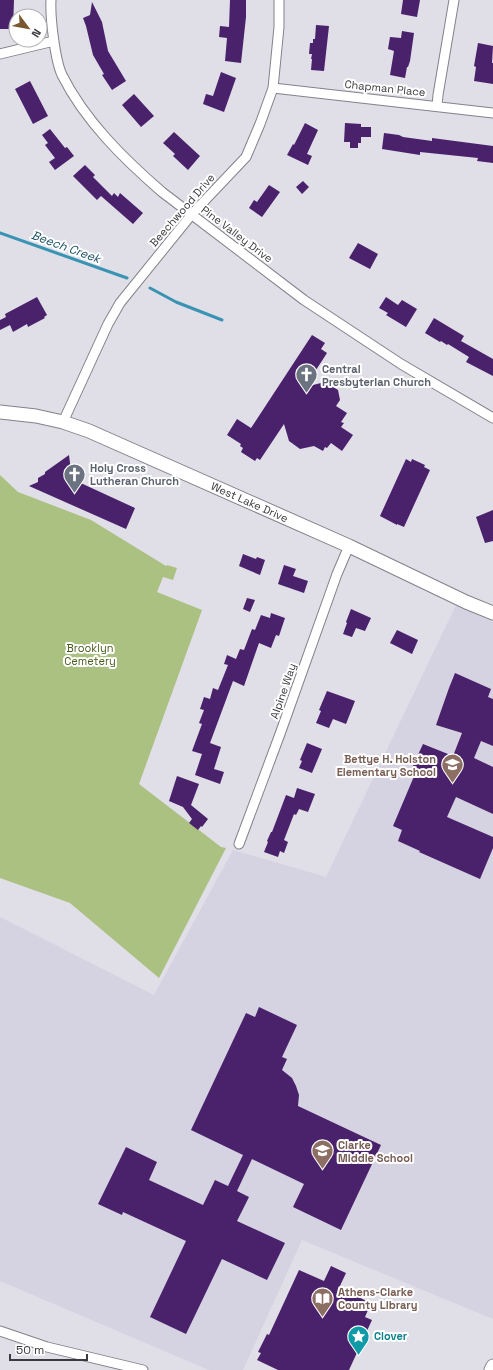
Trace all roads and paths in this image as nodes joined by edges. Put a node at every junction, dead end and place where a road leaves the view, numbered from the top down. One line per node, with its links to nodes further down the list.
1 (51, 0): 4 (street, Pine Valley Drive)
2 (280, 0): 6 (street, Beechwood Drive)
3 (454, 0): 7 (street)
4 (54, 42): 5 (street); 9 (street, Pine Valley Drive)
5 (0, 54)
6 (273, 88): 7 (street, Chapman Place); 9 (street, Beechwood Drive)
7 (437, 106): 8 (street, Chapman Place)
8 (493, 114)
9 (192, 214): 11 (street, Pine Valley Drive); 12 (street, Beechwood Drive)
10 (0, 412): 12 (main road, West Lake Drive)
11 (493, 418)
12 (63, 422): 13 (main road, West Lake Drive)
13 (348, 546): 14 (main road, West Lake Drive); 15 (street, Alpine Way)
14 (493, 613)
15 (239, 844)
16 (0, 1331): 18 (street)
17 (493, 1366): 19 (main road)
18 (143, 1370)
19 (491, 1370)

